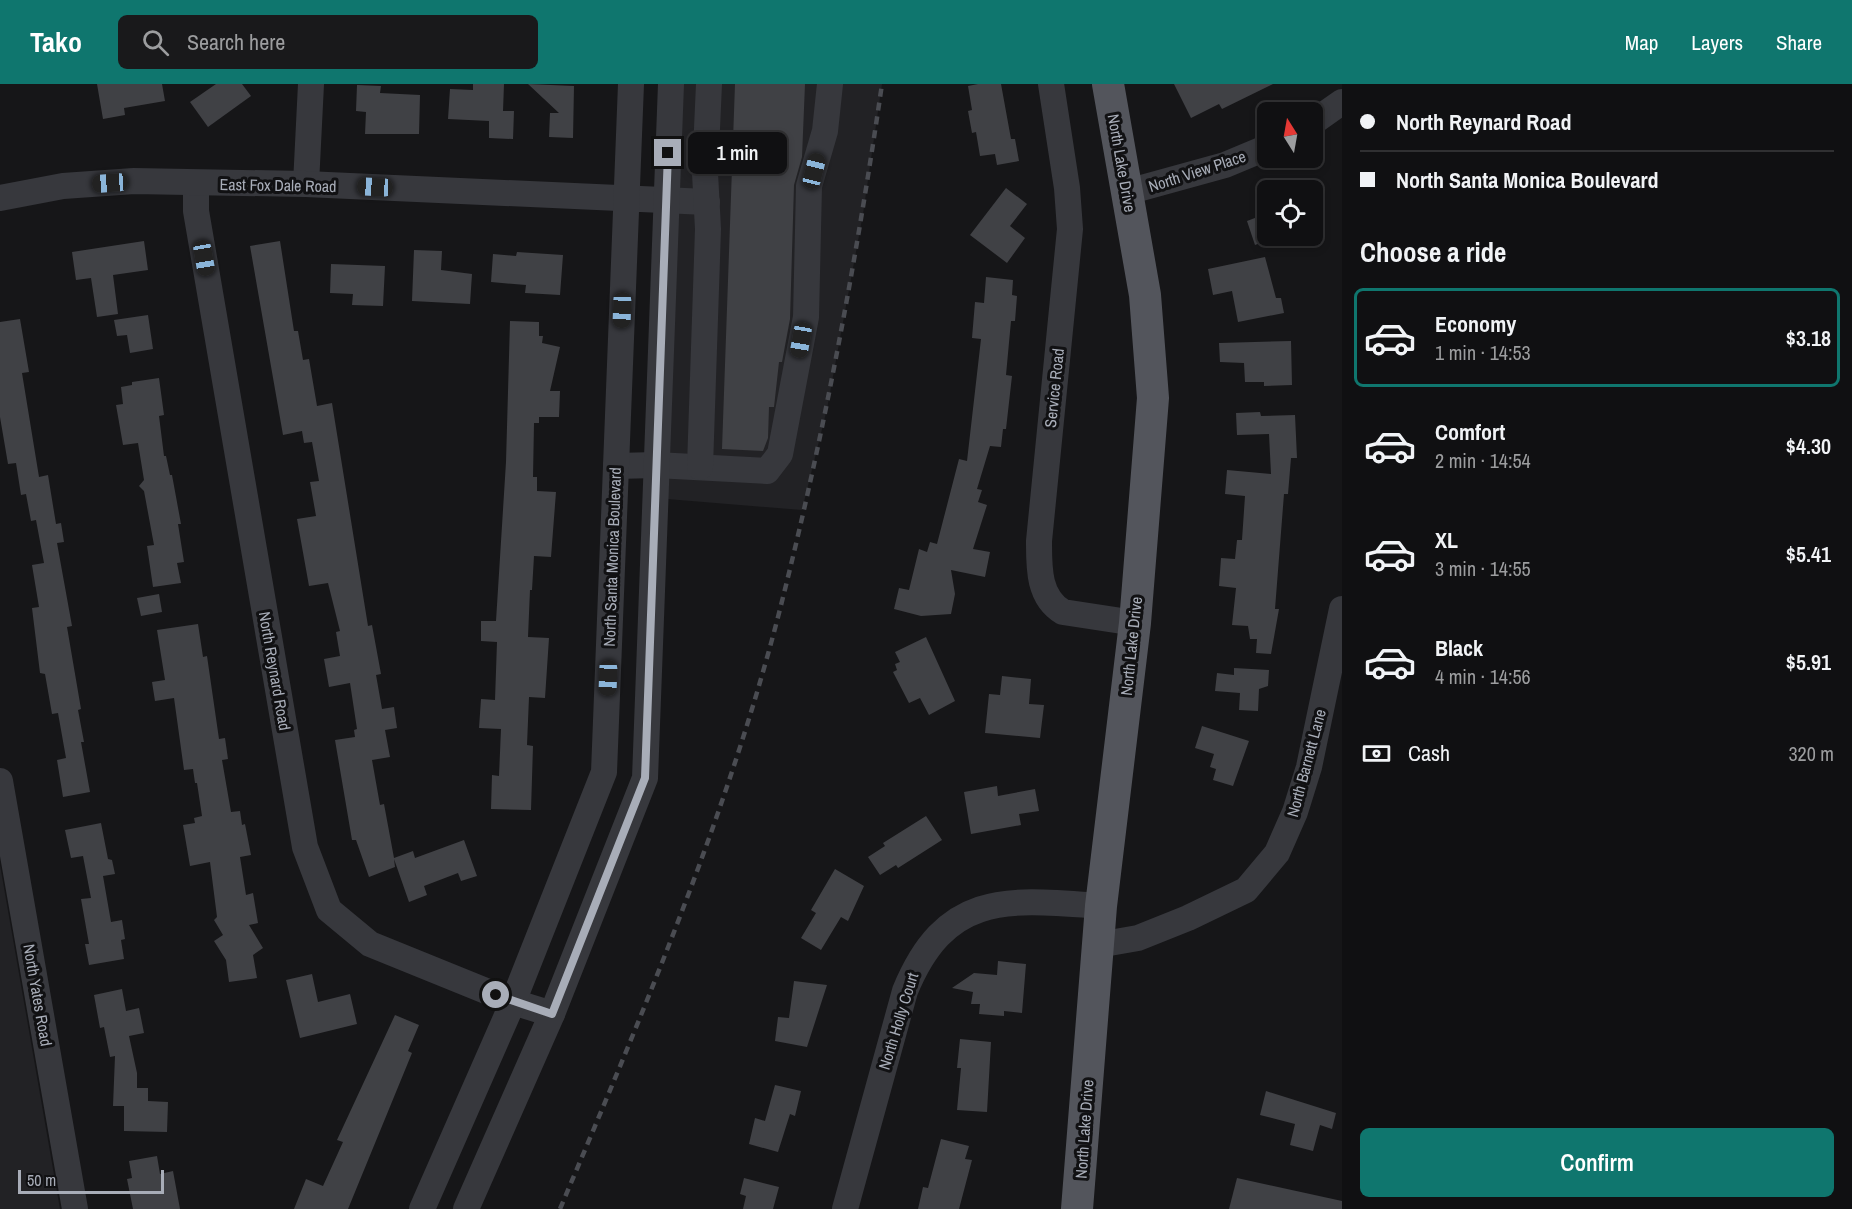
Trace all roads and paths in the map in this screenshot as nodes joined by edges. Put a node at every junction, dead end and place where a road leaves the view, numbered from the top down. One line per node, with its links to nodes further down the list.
1 (311, 84): 12 (street)
2 (631, 84): 15 (street, North Santa Monica Boulevard)
3 (671, 84): 16 (street)
4 (709, 84): 17 (street)
5 (830, 84): 20 (street)
6 (1051, 84): 22 (street, Service Road)
7 (1108, 84): 13 (main road, North Lake Drive)
8 (1342, 102): 9 (street)
9 (1323, 115)
10 (1257, 152): 13 (street, North View Place)
11 (196, 184): 12 (street, East Fox Dale Road); 14 (street, East Fox Dale Road); 26 (street, North Reynard Road)
12 (306, 184): 15 (street, East Fox Dale Road)
13 (1127, 192): 22 (main road, North Lake Drive)
14 (0, 198)
15 (627, 200): 16 (street, East Fox Dale Road); 19 (street, North Santa Monica Boulevard)
16 (666, 200): 17 (street, East Fox Dale Road); 18 (street)
17 (707, 202): 20 (street)
18 (656, 465): 19 (street); 20 (street); 27 (street)
19 (616, 466): 26 (street, North Santa Monica Boulevard)
20 (700, 467)
21 (1342, 609): 25 (street, North Barnett Lane)
22 (1134, 623): 24 (main road, North Lake Drive)
23 (0, 781): 28 (street, North Yates Road)
24 (1101, 906): 25 (main road, North Lake Drive); 31 (street, North Holly Court)
25 (1098, 945): 32 (main road, North Lake Drive)
26 (513, 1002): 27 (street, North Reynard Road); 29 (street, North Santa Monica Boulevard)
27 (552, 1014): 30 (street)
28 (75, 1209)
29 (422, 1209)
30 (466, 1209)
31 (845, 1209)
32 (1077, 1209)

